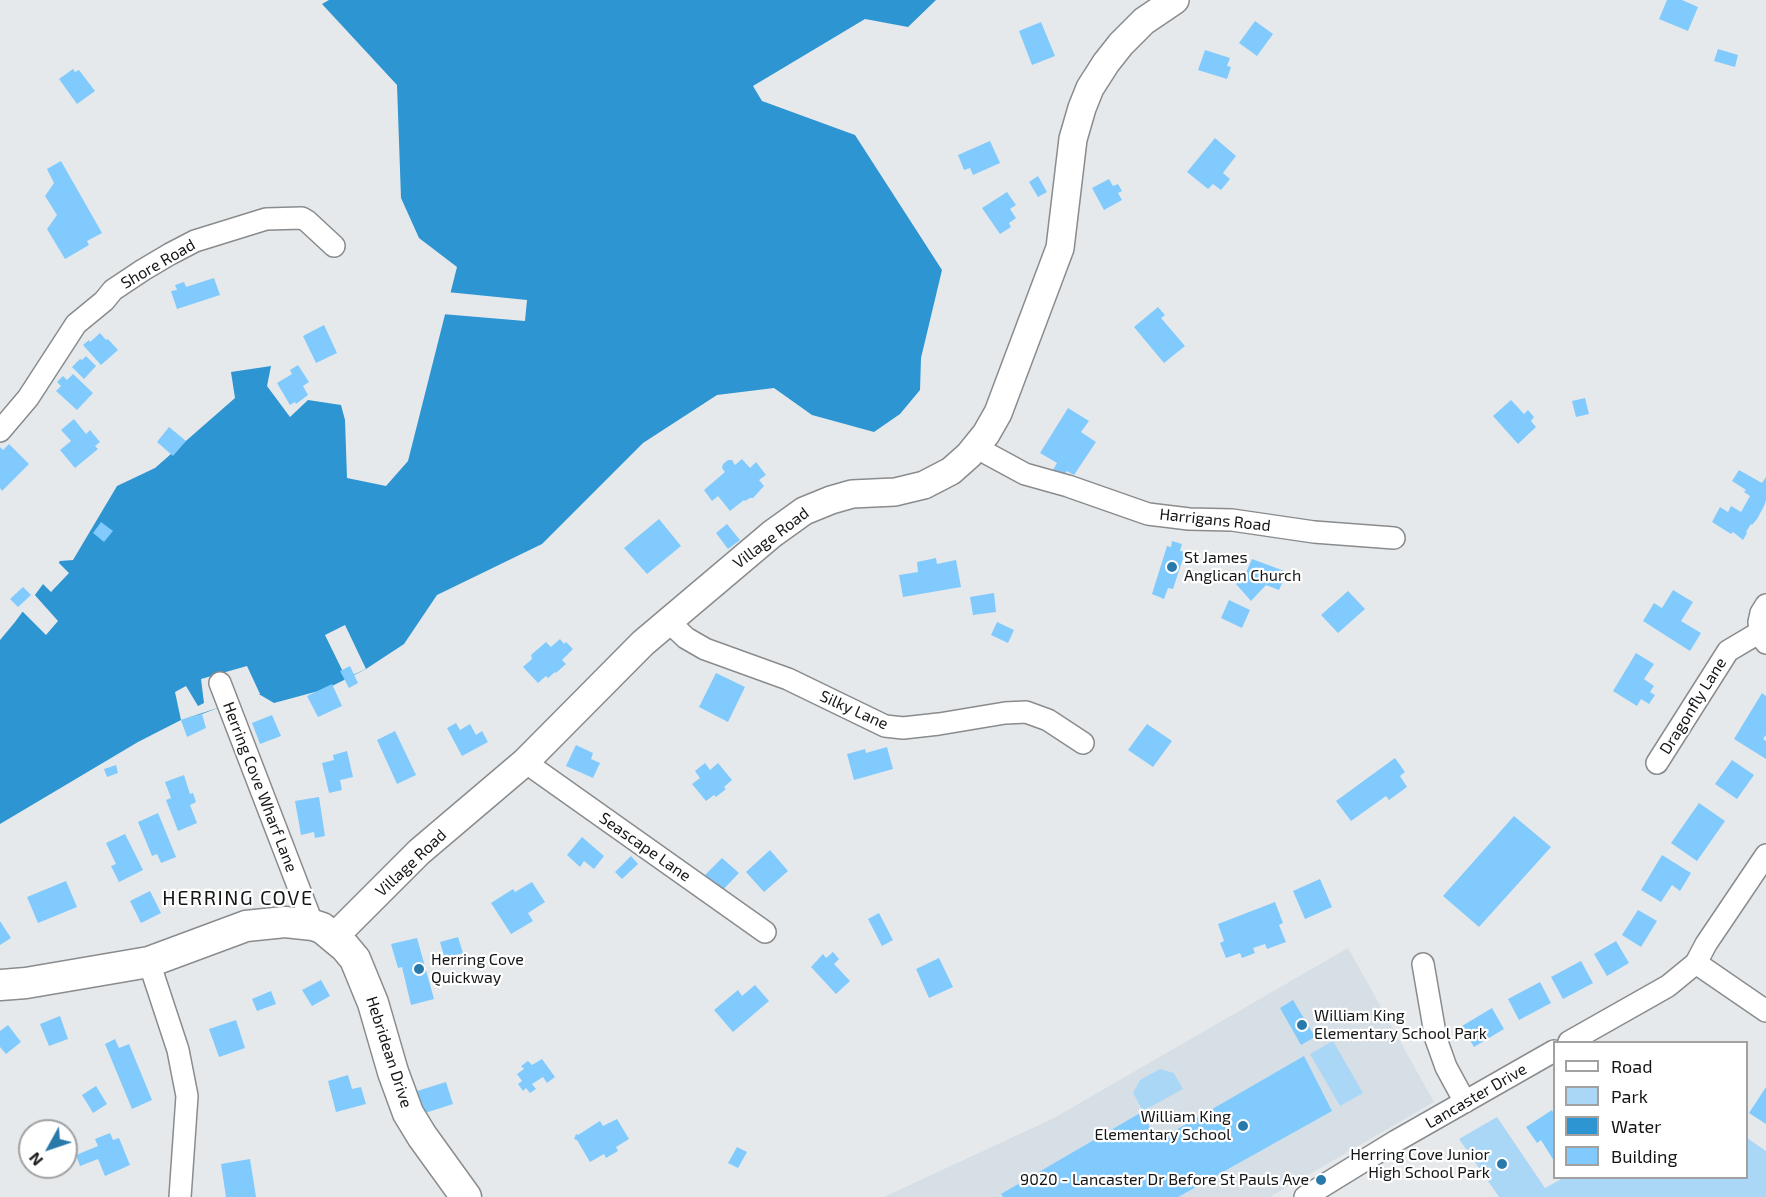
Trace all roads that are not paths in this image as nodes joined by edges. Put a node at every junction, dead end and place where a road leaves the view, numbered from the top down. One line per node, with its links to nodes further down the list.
1 (1175, 0): 4 (street, Village Road)
2 (334, 246): 3 (street, Shore Road)
3 (0, 430)
4 (977, 445): 5 (street, Harrigans Road); 7 (street, Village Road)
5 (1394, 538)
6 (1766, 605): 8 (street, Dragonfly Lane)
7 (669, 622): 10 (street, Silky Lane); 11 (street, Village Road)
8 (1763, 638): 12 (street, Dragonfly Lane)
9 (220, 683): 14 (street, Herring Cove Wharf Lane)
10 (1083, 743)
11 (525, 762): 14 (street, Village Road); 15 (street, Seascape Lane)
12 (1657, 763)
13 (1766, 855): 17 (street)
14 (323, 931): 16 (main road); 25 (main road, Hebridean Drive)
15 (765, 932)
16 (149, 962): 19 (main road); 24 (street)
17 (1696, 963): 20 (street); 21 (street)
18 (1423, 964): 23 (street)
19 (0, 985)
20 (1766, 1011)
21 (1571, 1041)
22 (1553, 1052): 23 (street, Lancaster Drive)
23 (1465, 1102): 26 (street, Lancaster Drive)
24 (180, 1197)
25 (466, 1197)
26 (1305, 1197)

